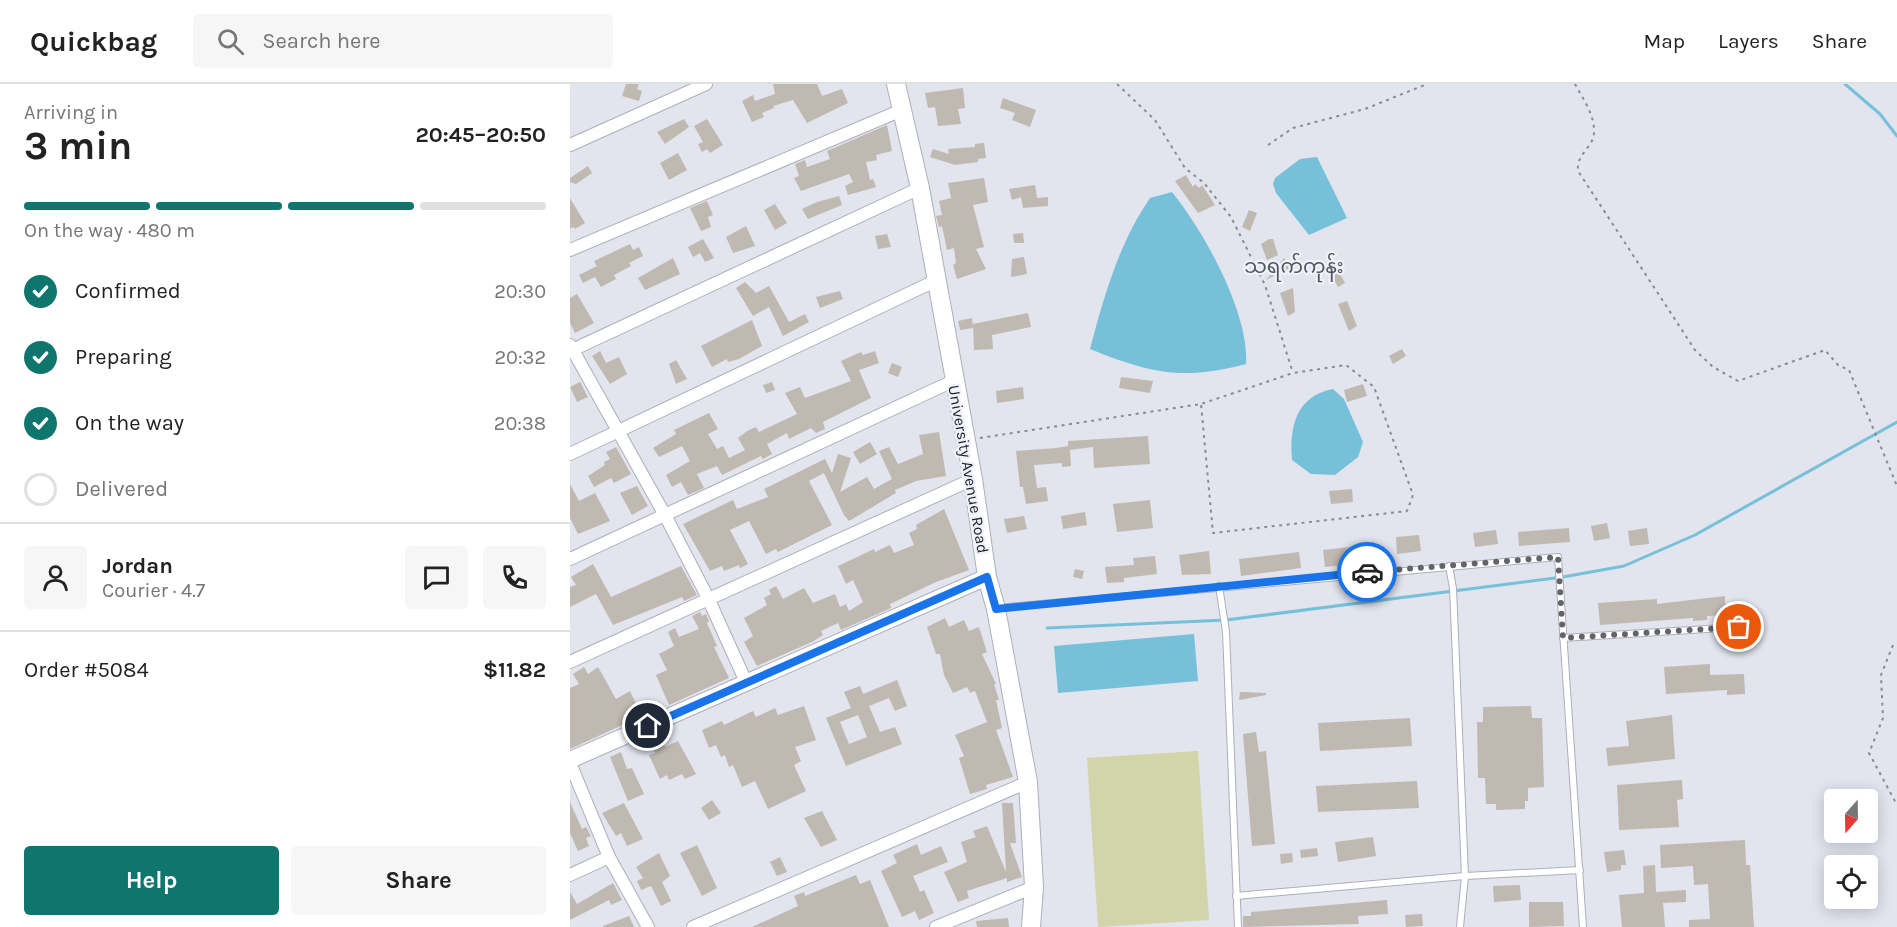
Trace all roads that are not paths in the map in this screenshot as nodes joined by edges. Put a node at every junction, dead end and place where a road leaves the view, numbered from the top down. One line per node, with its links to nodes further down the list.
1 (706, 84): 4 (street)
2 (896, 84): 3 (main road, University Avenue Road)
3 (902, 110): 5 (main road, University Avenue Road); 6 (street)
4 (570, 145)
5 (920, 188): 7 (main road, University Avenue Road); 8 (street)
6 (570, 250)
7 (935, 281): 9 (main road, University Avenue Road); 10 (street)
8 (571, 348): 10 (street)
9 (953, 381): 12 (main road, University Avenue Road); 13 (street)
10 (621, 432): 11 (street); 13 (street)
11 (570, 454)
12 (973, 479): 16 (main road, University Avenue Road); 18 (street)
13 (666, 517): 14 (street); 18 (street)
14 (570, 560)
15 (1449, 566): 17 (lane); 21 (lane); 29 (lane)
16 (987, 577): 19 (main road, University Avenue Road); 23 (street)
17 (1219, 586): 19 (lane); 31 (lane)
18 (708, 598): 22 (street); 23 (street)
19 (996, 609): 25 (main road, University Avenue Road)
20 (1739, 627): 21 (lane)
21 (1563, 638): 27 (lane)
22 (570, 662)
23 (746, 682): 24 (street)
24 (570, 761): 26 (street)
25 (1028, 782): 30 (main road, University Avenue Road); 33 (street)
26 (609, 857): 28 (street); 32 (street)
27 (1580, 870): 29 (lane); 38 (lane)
28 (570, 875)
29 (1465, 876): 31 (lane); 37 (lane)
30 (1034, 887): 34 (street); 35 (main road, University Avenue Road)
31 (1236, 896): 36 (lane)
32 (648, 927)
33 (693, 927)
34 (936, 927)
35 (1031, 927)
36 (1238, 927)
37 (1460, 927)
38 (1583, 927)

